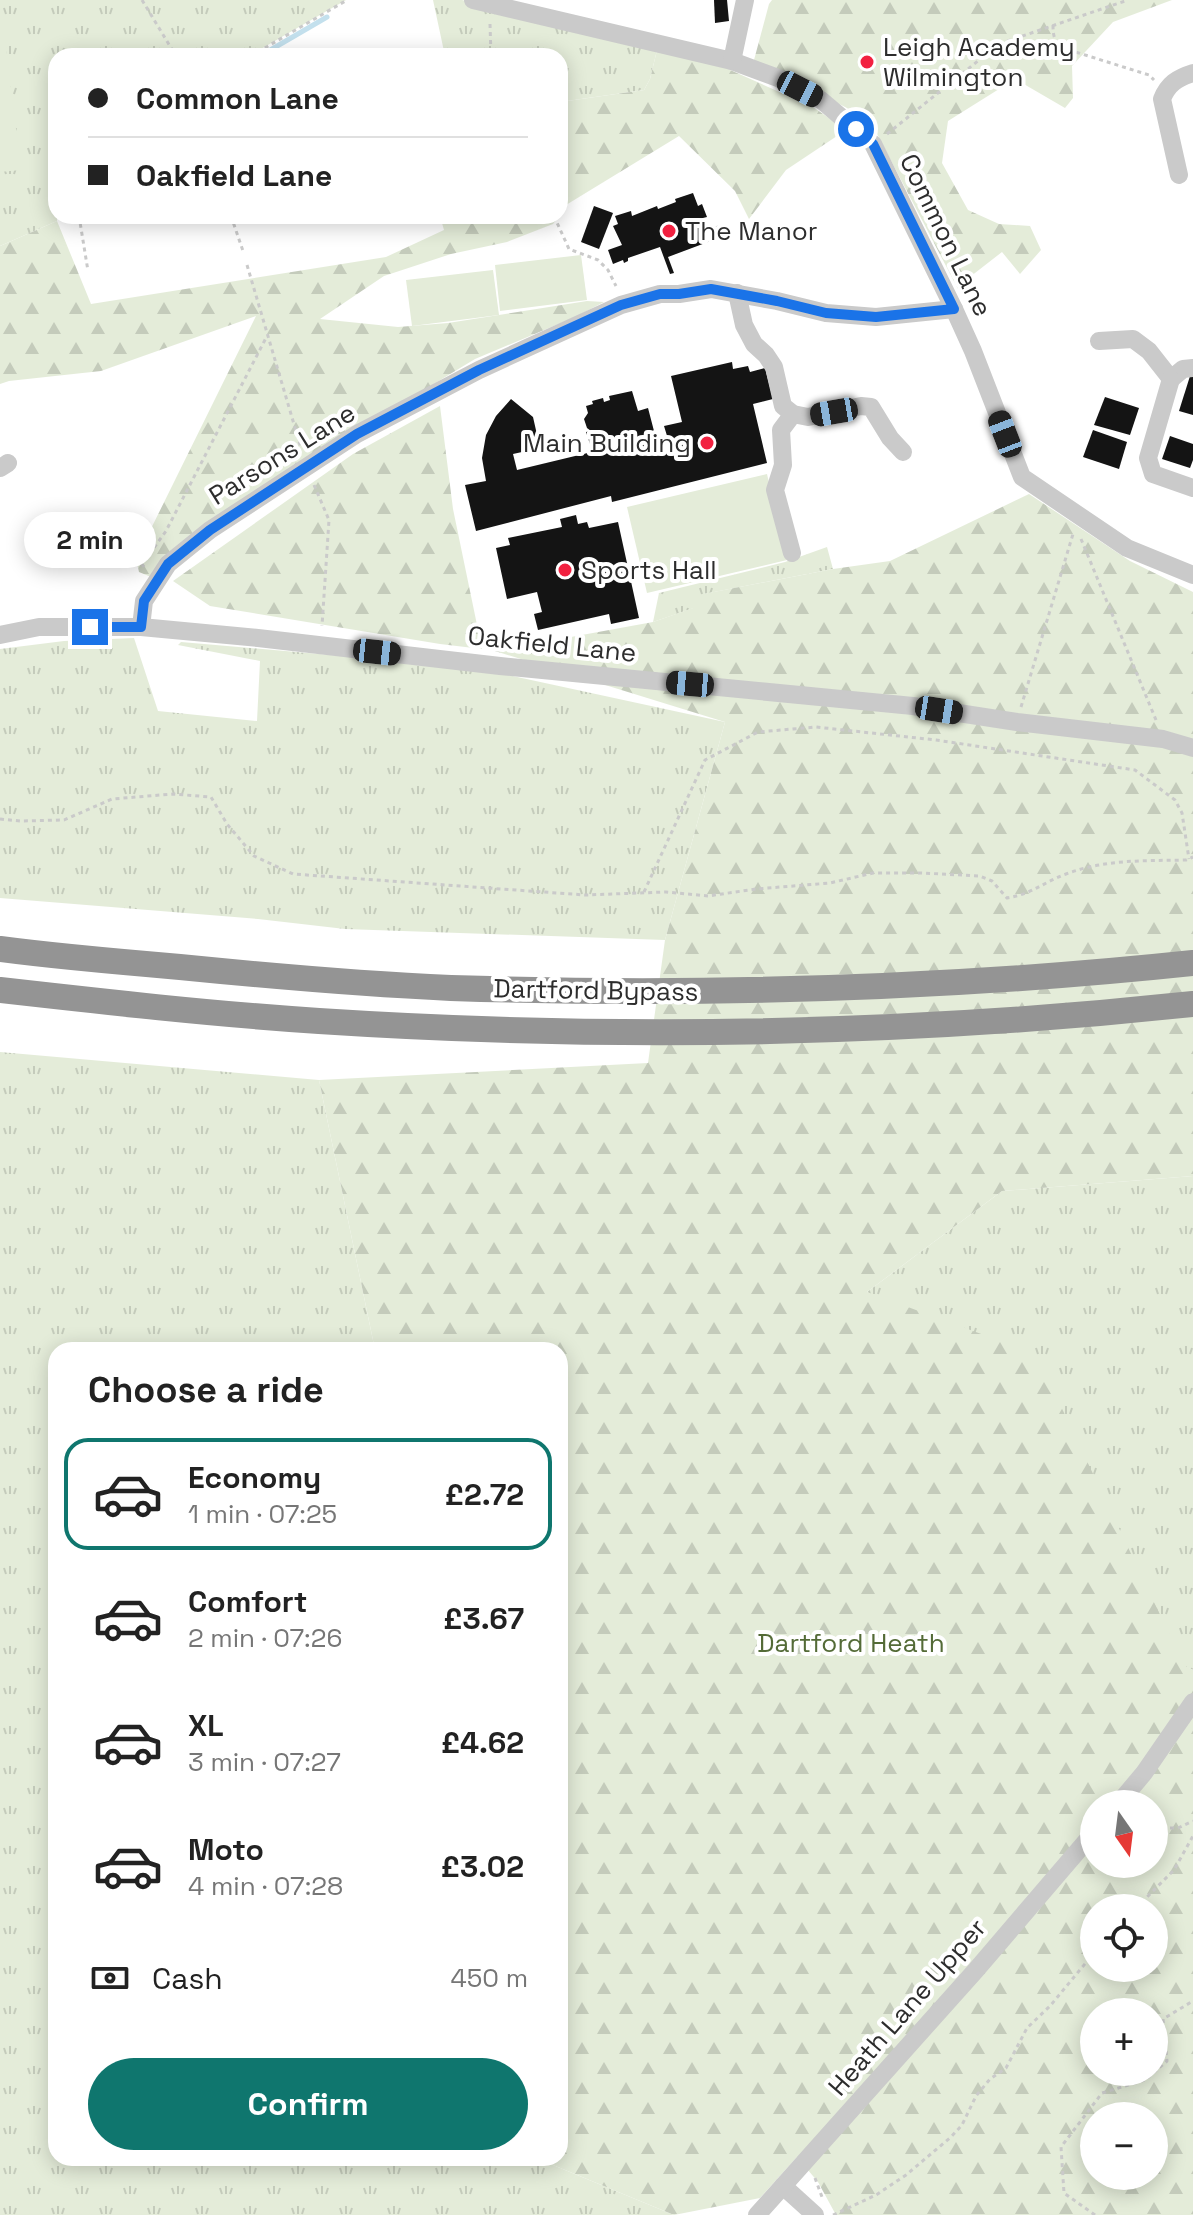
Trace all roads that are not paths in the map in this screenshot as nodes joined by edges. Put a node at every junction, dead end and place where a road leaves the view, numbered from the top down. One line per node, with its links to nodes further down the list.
1 (745, 0): 3 (street)
2 (482, 2): 3 (street, Common Lane)
3 (732, 61): 7 (street, Common Lane)
4 (1193, 73): 5 (street)
5 (1179, 175)
6 (737, 293): 7 (street, Parsons Lane); 11 (street); 16 (street, Parsons Lane)
7 (954, 309): 15 (street, Common Lane)
8 (1099, 341): 10 (street)
9 (1193, 368): 10 (street)
10 (1171, 379): 13 (street)
11 (793, 414): 12 (street); 14 (street)
12 (903, 452)
13 (1193, 488)
14 (792, 553)
15 (1193, 575)
16 (141, 627): 17 (street, Oakfield Lane); 18 (street, Oakfield Lane)
17 (0, 635)
18 (1193, 748)
19 (0, 949): 20 (highway, Dartford Bypass)
20 (1193, 963)
21 (0, 990): 22 (highway, Dartford Bypass)
22 (1193, 1004)
23 (1193, 1702): 24 (street)
24 (1130, 1790)
25 (1080, 1848): 26 (street, Heath Lane Upper)
26 (783, 2186): 27 (street, Heath Lane Upper); 28 (street)
27 (757, 2215)
28 (815, 2215)

